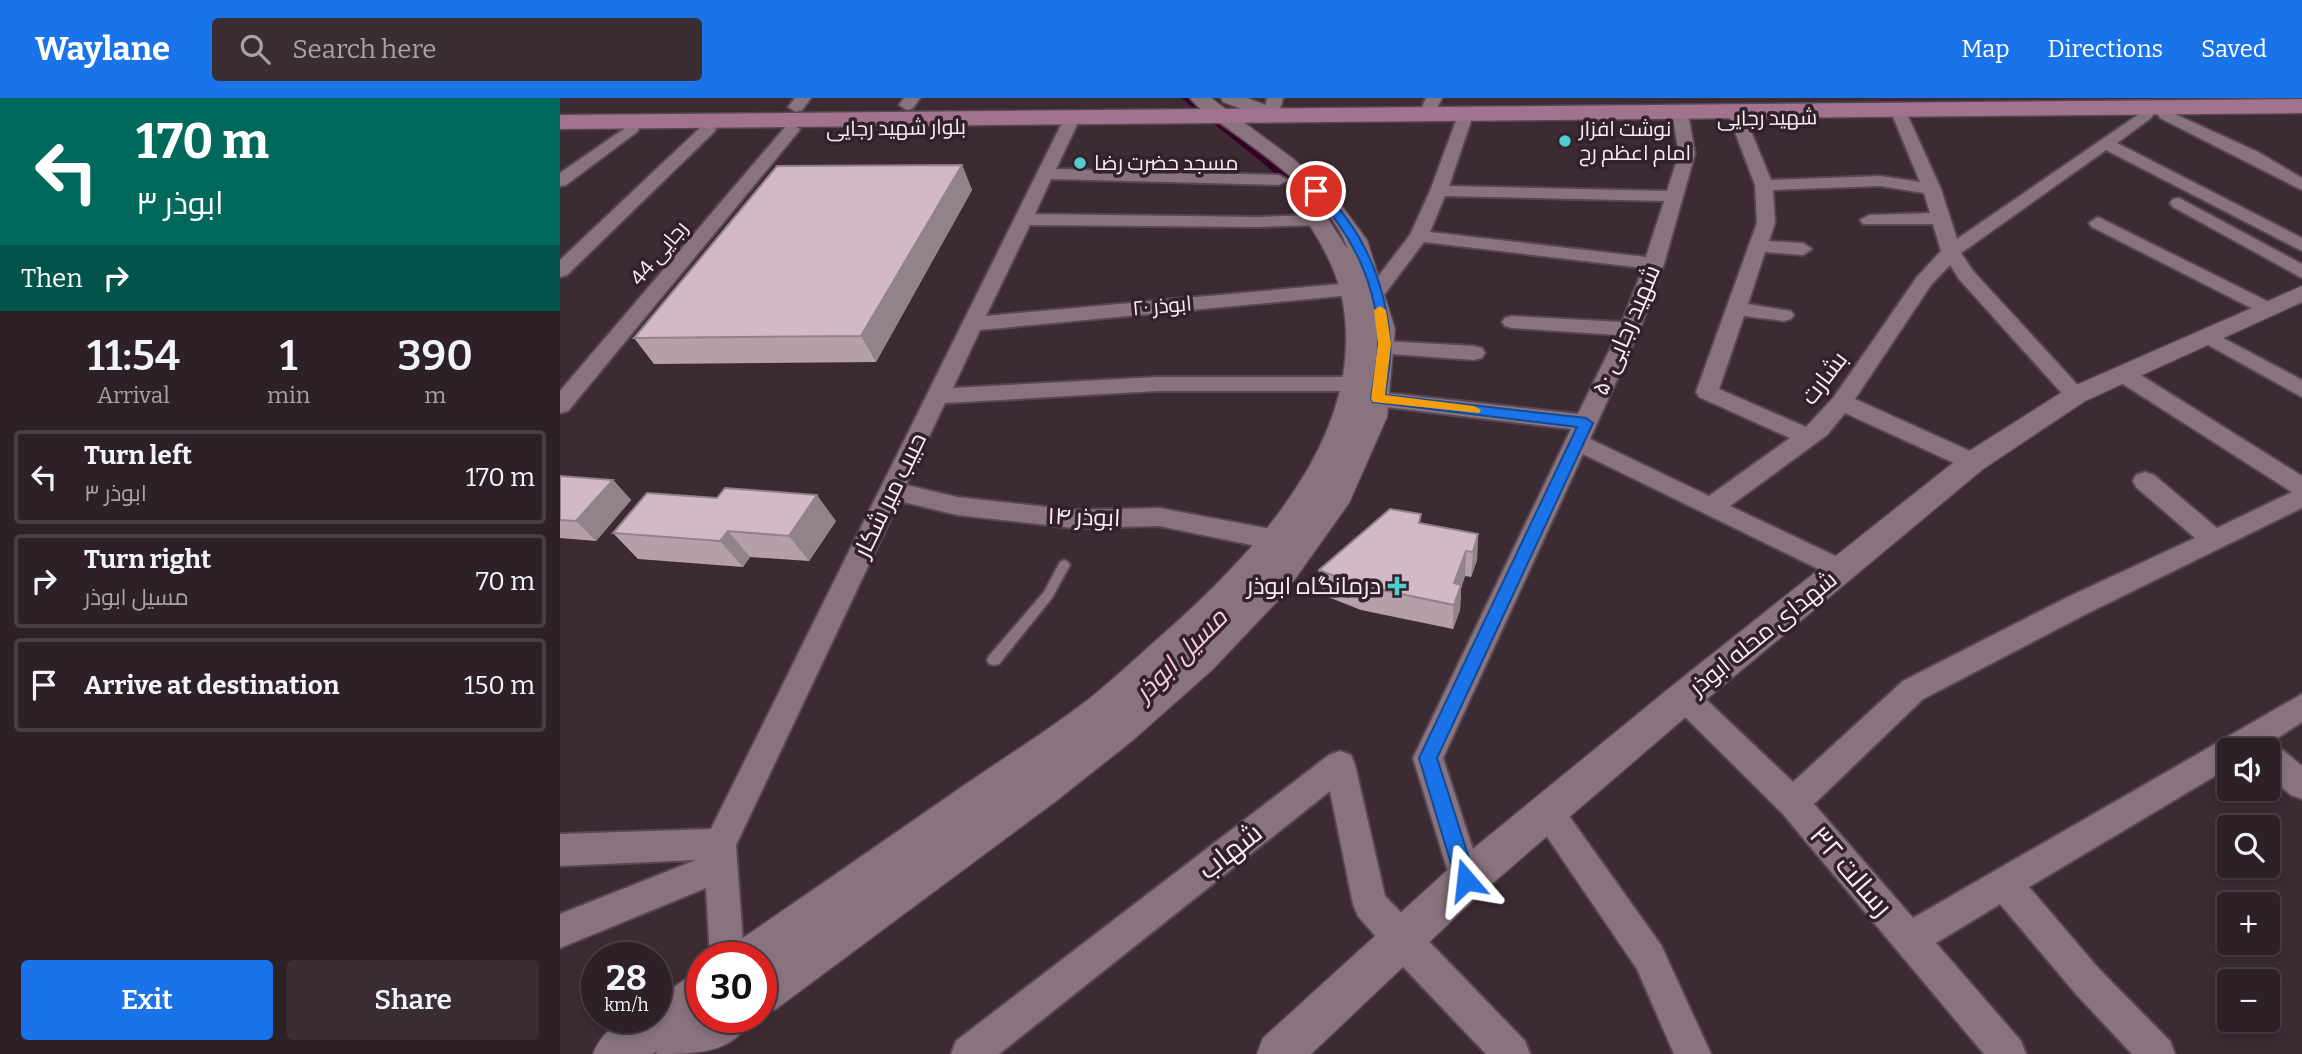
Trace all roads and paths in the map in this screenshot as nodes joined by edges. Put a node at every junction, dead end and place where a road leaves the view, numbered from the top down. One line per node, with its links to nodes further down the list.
1 (2254, 102): 5 (main road, شهید رجایی); 7 (main road, شهید رجایی)
2 (2047, 103): 6 (main road, شهید رجایی); 7 (main road, شهید رجایی)
3 (1274, 106): 4 (main road, شهید رجایی); 8 (main road, شهید رجایی)
4 (1431, 106): 6 (main road, شهید رجایی)
5 (2302, 106)
6 (1896, 108): 7 (main road, شهید رجایی); 12 (main road, شهید رجایی); 25 (street)
7 (2155, 109): 10 (main road, شهید رجایی); 19 (street); 24 (street)
8 (1209, 110): 13 (main road, شهید رجایی); 14 (main road, بلوار شهید رجایی); 15 (main road, بلوار شهید رجایی); 21 (street); 41 (street)
9 (797, 111): 15 (main road, بلوار شهید رجایی); 16 (main road, بلوار شهید رجایی); 57 (street, رجایی 44)
10 (2302, 114)
11 (1681, 119): 12 (main road, شهید رجایی); 13 (main road, شهید رجایی); 27 (street, شهید رجایی ۵۰)
12 (1738, 119): 23 (street)
13 (1464, 121): 26 (street)
14 (560, 122)
15 (1069, 125): 20 (street, حبیب میر شکار)
16 (708, 129): 18 (main road, بلوار شهید رجایی); 40 (street)
17 (560, 130): 18 (main road, بلوار شهید رجایی)
18 (631, 130): 22 (street)
19 (2105, 143): 35 (street); 38 (street)
20 (1045, 174): 21 (street); 30 (street, حبیب میر شکار)
21 (1279, 180): 31 (street)
22 (560, 181)
23 (1764, 185): 25 (street); 36 (street)
24 (2302, 185)
25 (1932, 189): 29 (street)
26 (1439, 191): 27 (street); 34 (street)
27 (1674, 196): 39 (street, شهید رجایی ۵۰)
28 (2179, 203): 42 (street)
29 (1941, 218): 32 (street); 38 (street)
30 (1023, 219): 31 (street); 46 (street, حبیب میر شکار)
31 (1317, 220): 41 (street)
32 (1869, 220)
33 (2098, 223): 42 (street)
34 (1419, 236): 39 (street); 41 (street)
35 (2302, 245)
36 (1758, 246): 37 (street); 43 (street)
37 (1803, 249)
38 (1951, 252): 54 (street); 56 (street, بشارت)
39 (1654, 264): 47 (street, شهید رجایی ۵۰)
40 (560, 271)
41 (1364, 290): 46 (street, ابوذر ۲۰); 49 (street); 53 (street)
42 (2292, 296): 48 (street, شهدای محله ابوذر)
43 (1736, 309): 44 (street); 59 (street)
44 (1784, 315)
45 (1512, 321): 47 (street)
46 (972, 324): 55 (street, حبیب میر شکار)
47 (1630, 329): 58 (street, شهید رجایی ۵۰)
48 (2208, 336): 51 (street, شهدای محله ابوذر); 52 (street)
49 (1384, 348): 50 (street); 53 (street)
50 (1474, 353)
51 (2123, 374): 54 (street, شهدای محله ابوذر); 62 (street)
52 (2302, 390)
53 (1365, 391): 55 (street); 58 (street); 66 (street); 88 (street)
54 (2076, 395): 60 (street, شهدای محله ابوذر)
55 (938, 396): 63 (street, حبیب میر شکار)
56 (1842, 402): 59 (street, بشارت); 60 (street)
57 (560, 406)
58 (1581, 433): 65 (street); 81 (street, شهید رجایی ۵۰)
59 (1808, 437): 65 (street, بشارت)
60 (1973, 462): 69 (street, شهدای محله ابوذر)
61 (2145, 481): 67 (street)
62 (2302, 487)
63 (892, 491): 66 (street, ابوذر ۱۴); 80 (street, حبیب میر شکار)
64 (2302, 498): 67 (street)
65 (1711, 507): 69 (street)
66 (1276, 540): 87 (street)
67 (2214, 540): 77 (street)
68 (1064, 565): 70 (lane)
69 (1840, 570): 71 (street, شهدای محله ابوذر)
70 (994, 660)
71 (1684, 696): 77 (street, رسالت ۳۲); 78 (street, شهدای محله ابوذر)
72 (2302, 707): 73 (street)
73 (2262, 738)
74 (2217, 766): 82 (street)
75 (2280, 771): 76 (street)
76 (2302, 785)
77 (1793, 803): 84 (street, رسالت ۳۲)
78 (1548, 811): 81 (street, شهدای محله ابوذر); 96 (street)
79 (560, 850): 80 (street)
80 (721, 855): 83 (street); 86 (street)
81 (1466, 880): 85 (street, شهدای محله ابوذر)
82 (2004, 883): 84 (street); 98 (street)
83 (560, 930)
84 (1910, 939): 97 (street, رسالت ۳۲)
85 (1402, 941): 93 (street, شهاب); 94 (street, شهدای محله ابوذر); 95 (street)
86 (726, 942)
87 (773, 942)
88 (777, 982)
89 (686, 1004): 91 (street)
90 (708, 1033): 92 (street)
91 (615, 1054)
92 (678, 1054)
93 (969, 1054)
94 (1279, 1054)
95 (1512, 1054)
96 (1693, 1054)
97 (2008, 1054)
98 (2157, 1054)

